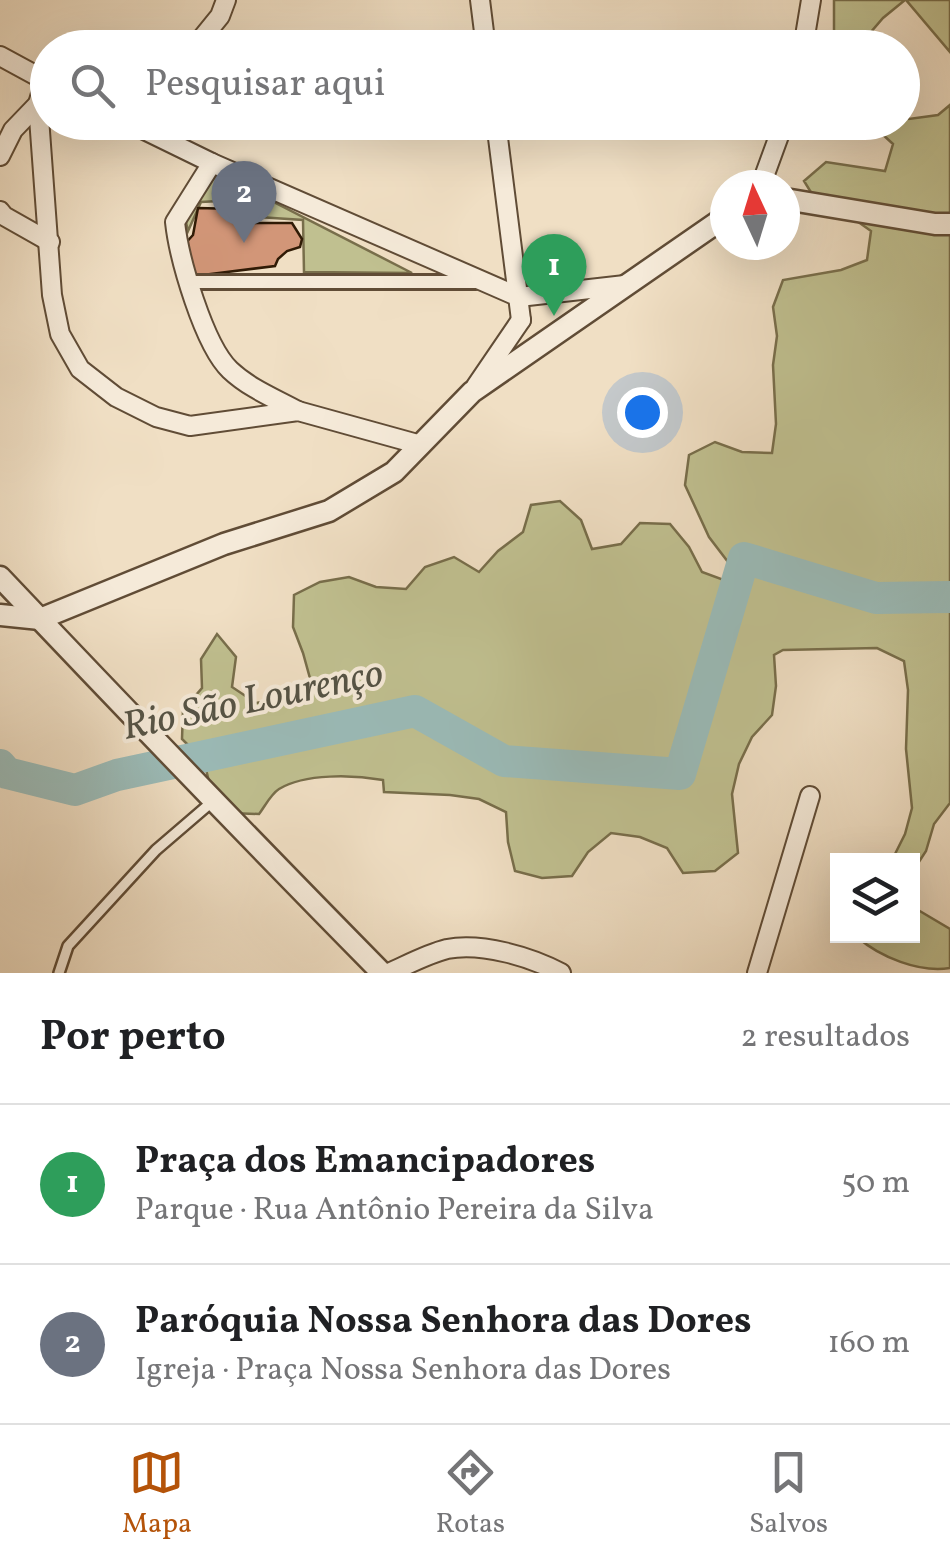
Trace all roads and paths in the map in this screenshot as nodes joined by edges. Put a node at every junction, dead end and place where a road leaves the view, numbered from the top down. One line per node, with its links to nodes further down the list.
1 (226, 0): 4 (street)
2 (480, 0): 5 (street)
3 (811, 0): 6 (street)
4 (209, 30)
5 (484, 30)
6 (806, 30)
7 (0, 56): 8 (street)
8 (30, 72)
9 (30, 112): 14 (street)
10 (41, 140): 21 (street)
11 (165, 140): 15 (street)
12 (498, 140): 25 (street)
13 (777, 140): 16 (street)
14 (0, 156)
15 (212, 163): 22 (street); 23 (street)
16 (766, 170)
17 (800, 202): 19 (street)
18 (0, 211): 21 (street)
19 (950, 224)
20 (710, 226): 24 (street)
21 (50, 242): 29 (street)
22 (189, 282): 23 (street); 29 (street)
23 (486, 282): 25 (street)
24 (625, 286): 25 (street); 27 (street)
25 (519, 297): 26 (street)
26 (520, 320): 27 (street); 28 (street)
27 (550, 339): 28 (street)
28 (472, 392): 30 (street)
29 (298, 411): 30 (street)
30 (422, 445): 33 (street)
31 (0, 576): 33 (street)
32 (0, 615): 33 (street)
33 (40, 619): 34 (street)
34 (208, 796): 36 (lane); 37 (street)
35 (810, 796): 39 (street)
36 (59, 973)
37 (385, 973): 38 (street)
38 (561, 973)
39 (757, 973)

